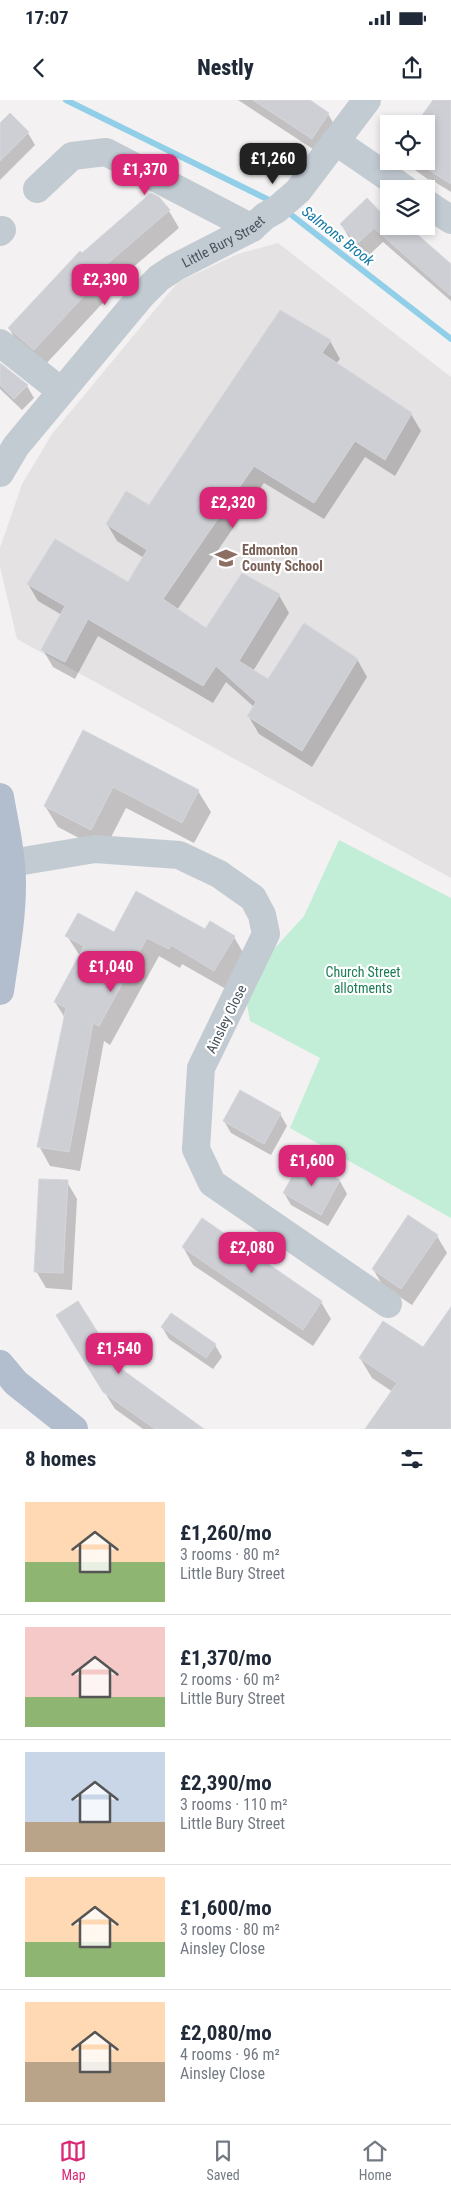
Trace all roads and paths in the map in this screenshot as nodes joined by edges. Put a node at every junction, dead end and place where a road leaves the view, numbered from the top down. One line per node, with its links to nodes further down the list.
1 (367, 100): 2 (street, Little Bury Street)
2 (336, 141): 3 (street); 7 (street, Little Bury Street)
3 (392, 180)
4 (37, 189): 7 (street)
5 (435, 209): 6 (street)
6 (451, 220)
7 (252, 228): 9 (street, Little Bury Street)
8 (0, 343): 9 (street)
9 (61, 391): 10 (street, Little Bury Street)
10 (0, 473)
11 (0, 797): 12 (main road)
12 (11, 863): 13 (main road); 14 (street, Ainsley Close)
13 (0, 991)
14 (388, 1304)
15 (0, 1364): 16 (main road)
16 (74, 1429)

